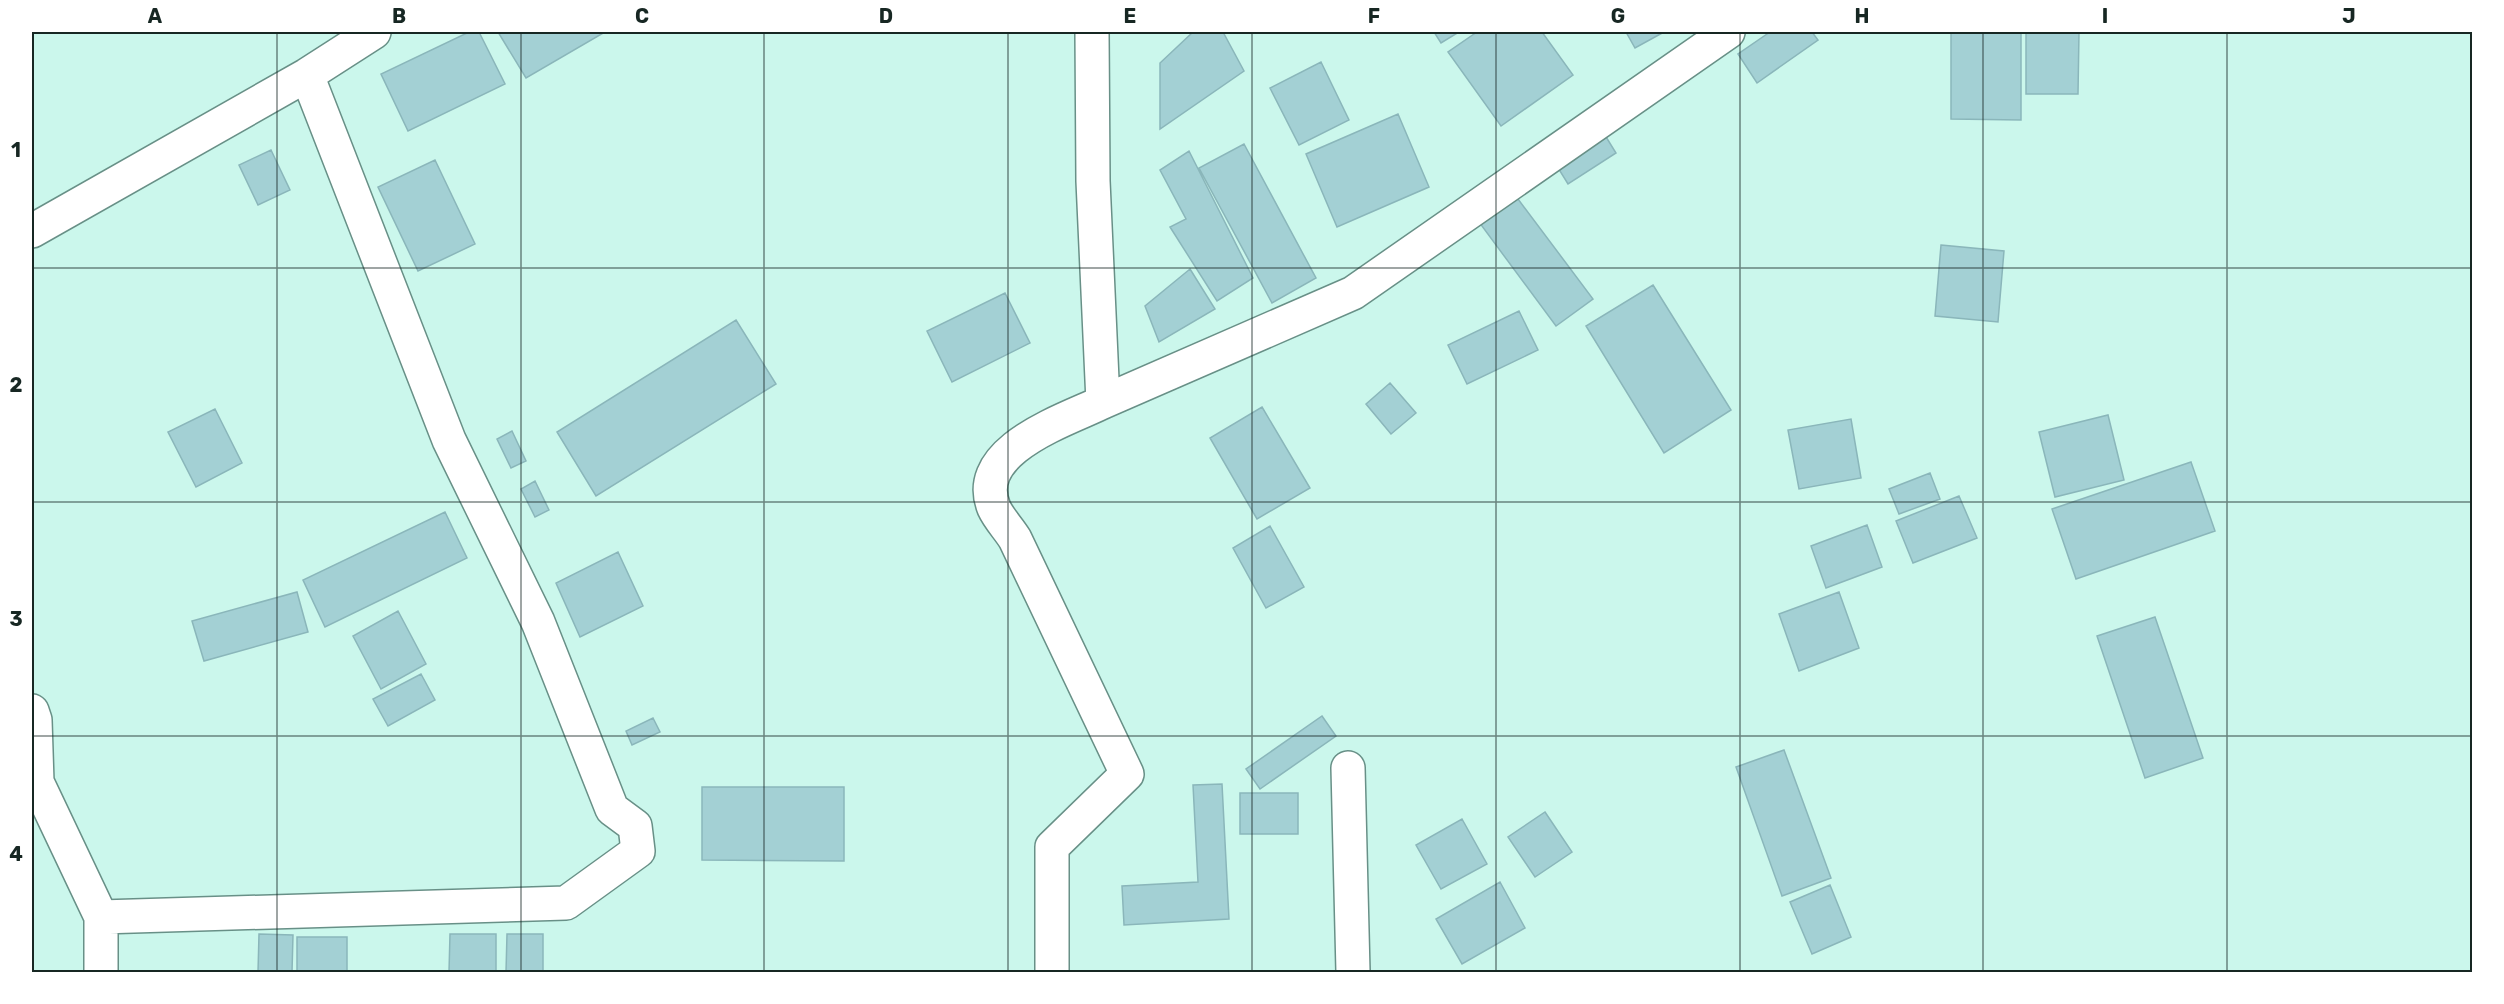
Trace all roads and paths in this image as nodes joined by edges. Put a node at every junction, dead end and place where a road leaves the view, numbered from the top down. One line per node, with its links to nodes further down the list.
1 (374, 32): 4 (street)
2 (1092, 32): 6 (street)
3 (1728, 32): 6 (street)
4 (307, 75): 5 (street); 9 (street)
5 (32, 231)
6 (1103, 402): 11 (street)
7 (32, 711): 9 (street)
8 (1348, 768): 12 (street)
9 (101, 917): 10 (street)
10 (101, 972)
11 (1052, 972)
12 (1353, 972)

